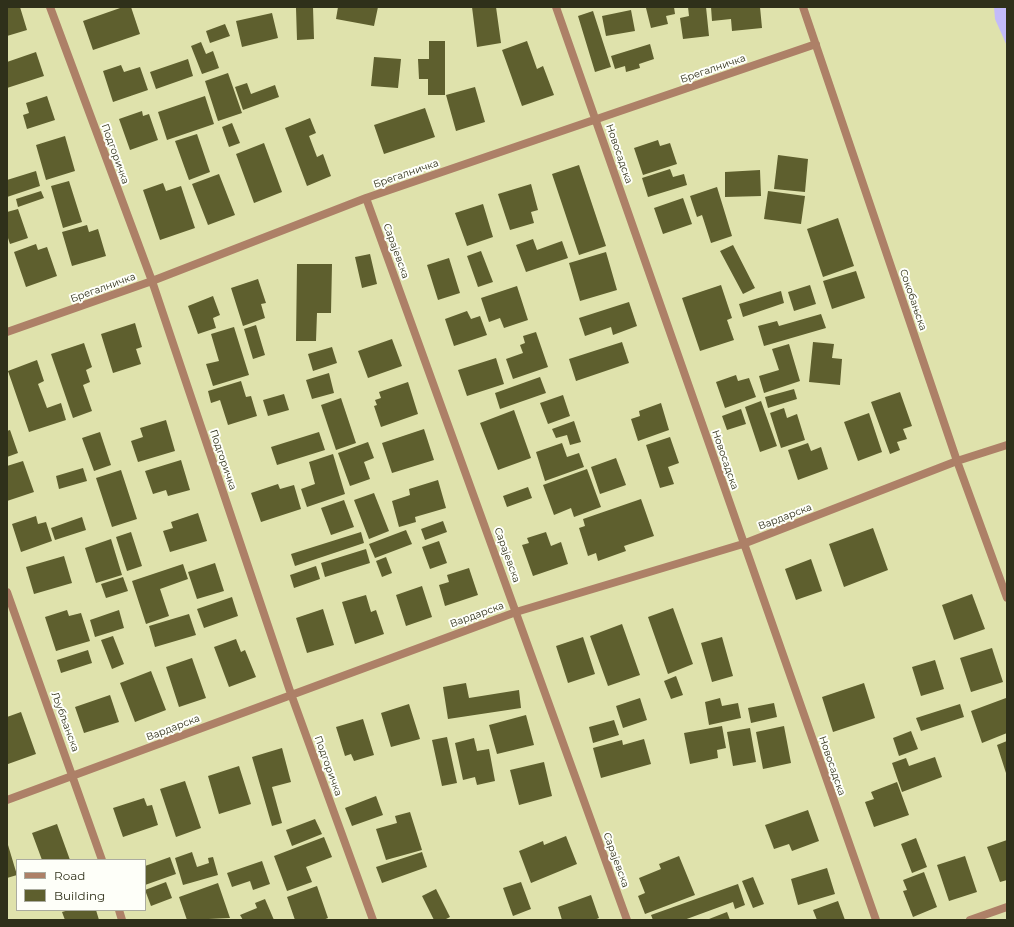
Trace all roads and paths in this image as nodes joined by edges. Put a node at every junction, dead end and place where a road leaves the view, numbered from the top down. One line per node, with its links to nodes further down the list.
1 (50, 7): 7 (street, Подгоричка)
2 (556, 7): 5 (street, Новосадска)
3 (804, 7): 4 (street, Сокобањска)
4 (816, 44): 5 (street, Брегалничка); 10 (street, Сокобањска)
5 (597, 119): 6 (street, Брегалничка); 11 (street, Новосадска)
6 (366, 198): 7 (street, Брегалничка); 14 (street, Сарајевска)
7 (152, 281): 8 (street, Брегалничка); 15 (street, Подгоричка)
8 (7, 332)
9 (1007, 445): 10 (street, Вардарска)
10 (957, 461): 11 (street, Вардарска); 13 (street, Сокобањска)
11 (743, 544): 14 (street, Вардарска); 22 (street, Новосадска)
12 (7, 592): 16 (street, Љубљанска)
13 (1007, 598)
14 (516, 612): 15 (street, Вардарска); 21 (street, Сарајевска)
15 (291, 694): 16 (street, Вардарска); 20 (street, Подгоричка)
16 (74, 776): 17 (street, Вардарска); 18 (street, Љубљанска)
17 (7, 800)
18 (102, 859)
19 (1007, 907): 23 (street)
20 (371, 920)
21 (627, 920)
22 (876, 920)
23 (970, 920)

